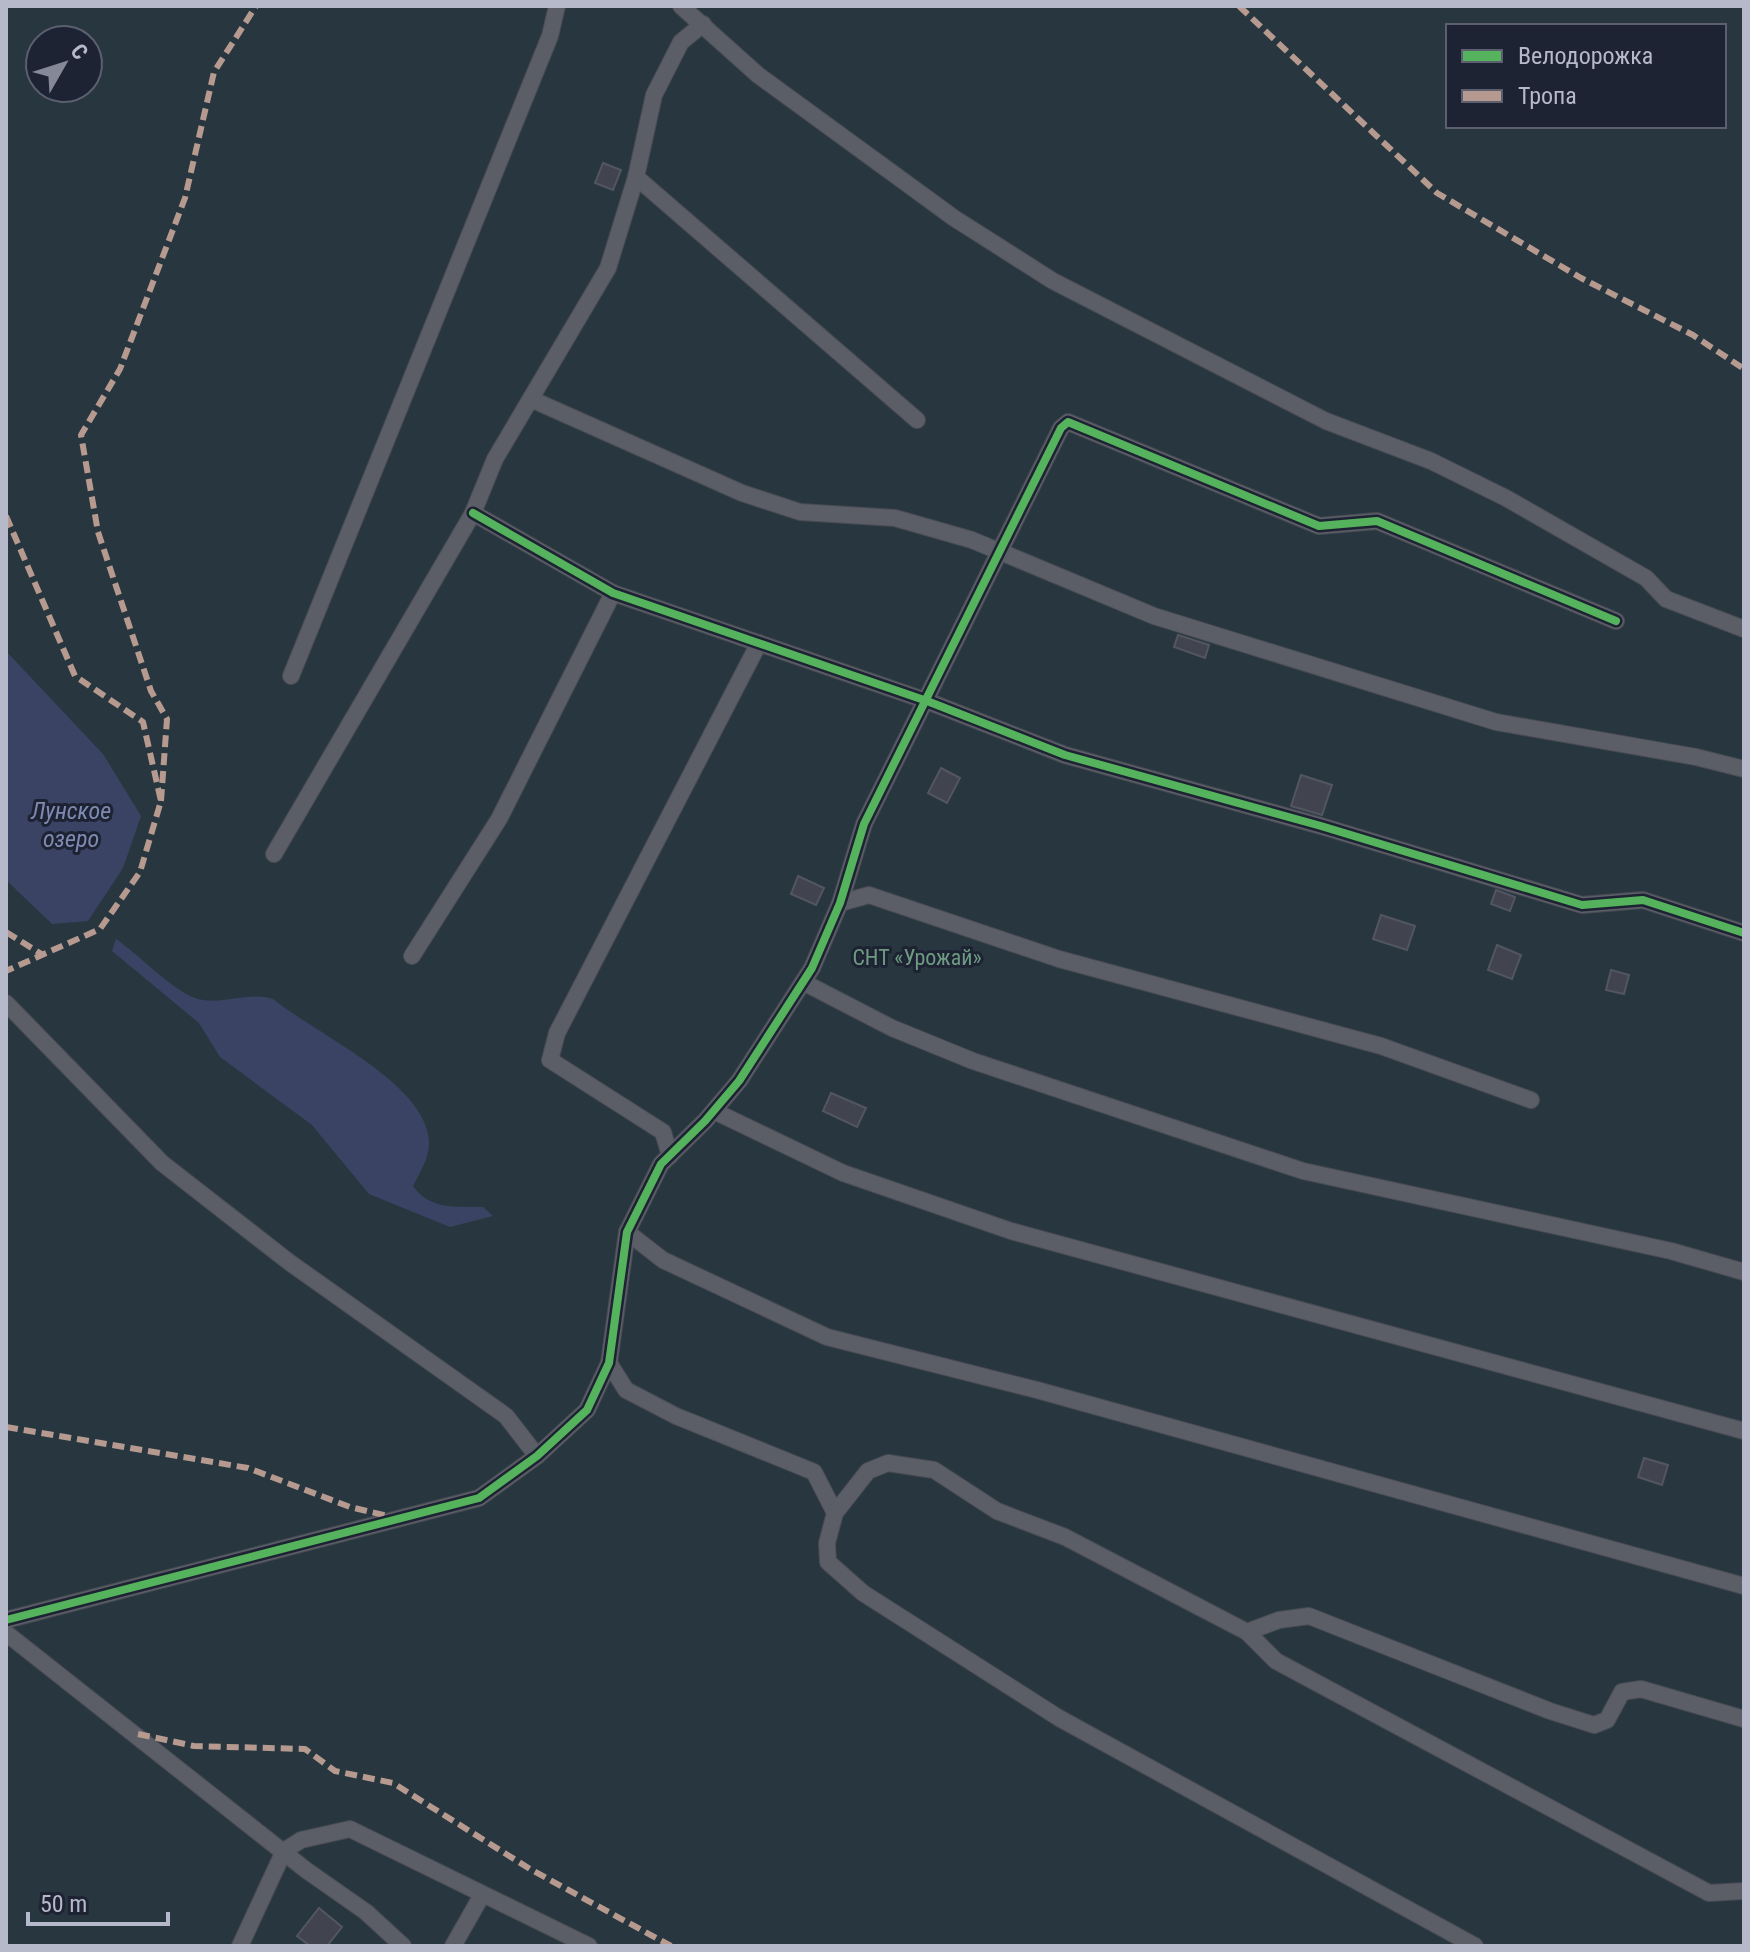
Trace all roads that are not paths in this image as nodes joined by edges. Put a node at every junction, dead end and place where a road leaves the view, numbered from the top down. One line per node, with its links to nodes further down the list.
1 (557, 6): 13 (street)
2 (681, 6): 3 (street)
3 (703, 24): 4 (street); 11 (street)
4 (636, 177): 5 (street); 6 (street)
5 (533, 400): 7 (street); 8 (street)
6 (917, 420)
7 (473, 513): 9 (street); 16 (street)
8 (999, 552): 10 (street); 14 (street); 15 (street)
9 (613, 593): 12 (street); 19 (street)
10 (1616, 621)
11 (1744, 629)
12 (759, 643): 14 (street); 24 (street)
13 (291, 676)
14 (927, 701): 17 (street); 18 (street)
15 (1744, 769)
16 (274, 854)
17 (840, 903): 20 (street); 22 (street)
18 (1744, 933)
19 (412, 956)
20 (803, 982): 23 (street); 26 (street)
21 (6, 1003): 29 (street)
22 (1531, 1100)
23 (714, 1111): 24 (street); 28 (street)
24 (670, 1156): 25 (street)
25 (627, 1232): 27 (street); 31 (street)
26 (1744, 1272)
27 (609, 1363): 29 (street); 30 (street)
28 (1744, 1431)
29 (537, 1456): 32 (street)
30 (835, 1513): 33 (street); 43 (street)
31 (1744, 1586)
32 (6, 1620)
33 (1247, 1632): 35 (street); 37 (street)
34 (6, 1633): 36 (street)
35 (1744, 1719)
36 (284, 1851): 38 (street); 39 (street); 40 (street)
37 (1744, 1891)
38 (482, 1895): 41 (street); 42 (street)
39 (240, 1946)
40 (403, 1946)
41 (453, 1946)
42 (589, 1946)
43 (1475, 1946)

